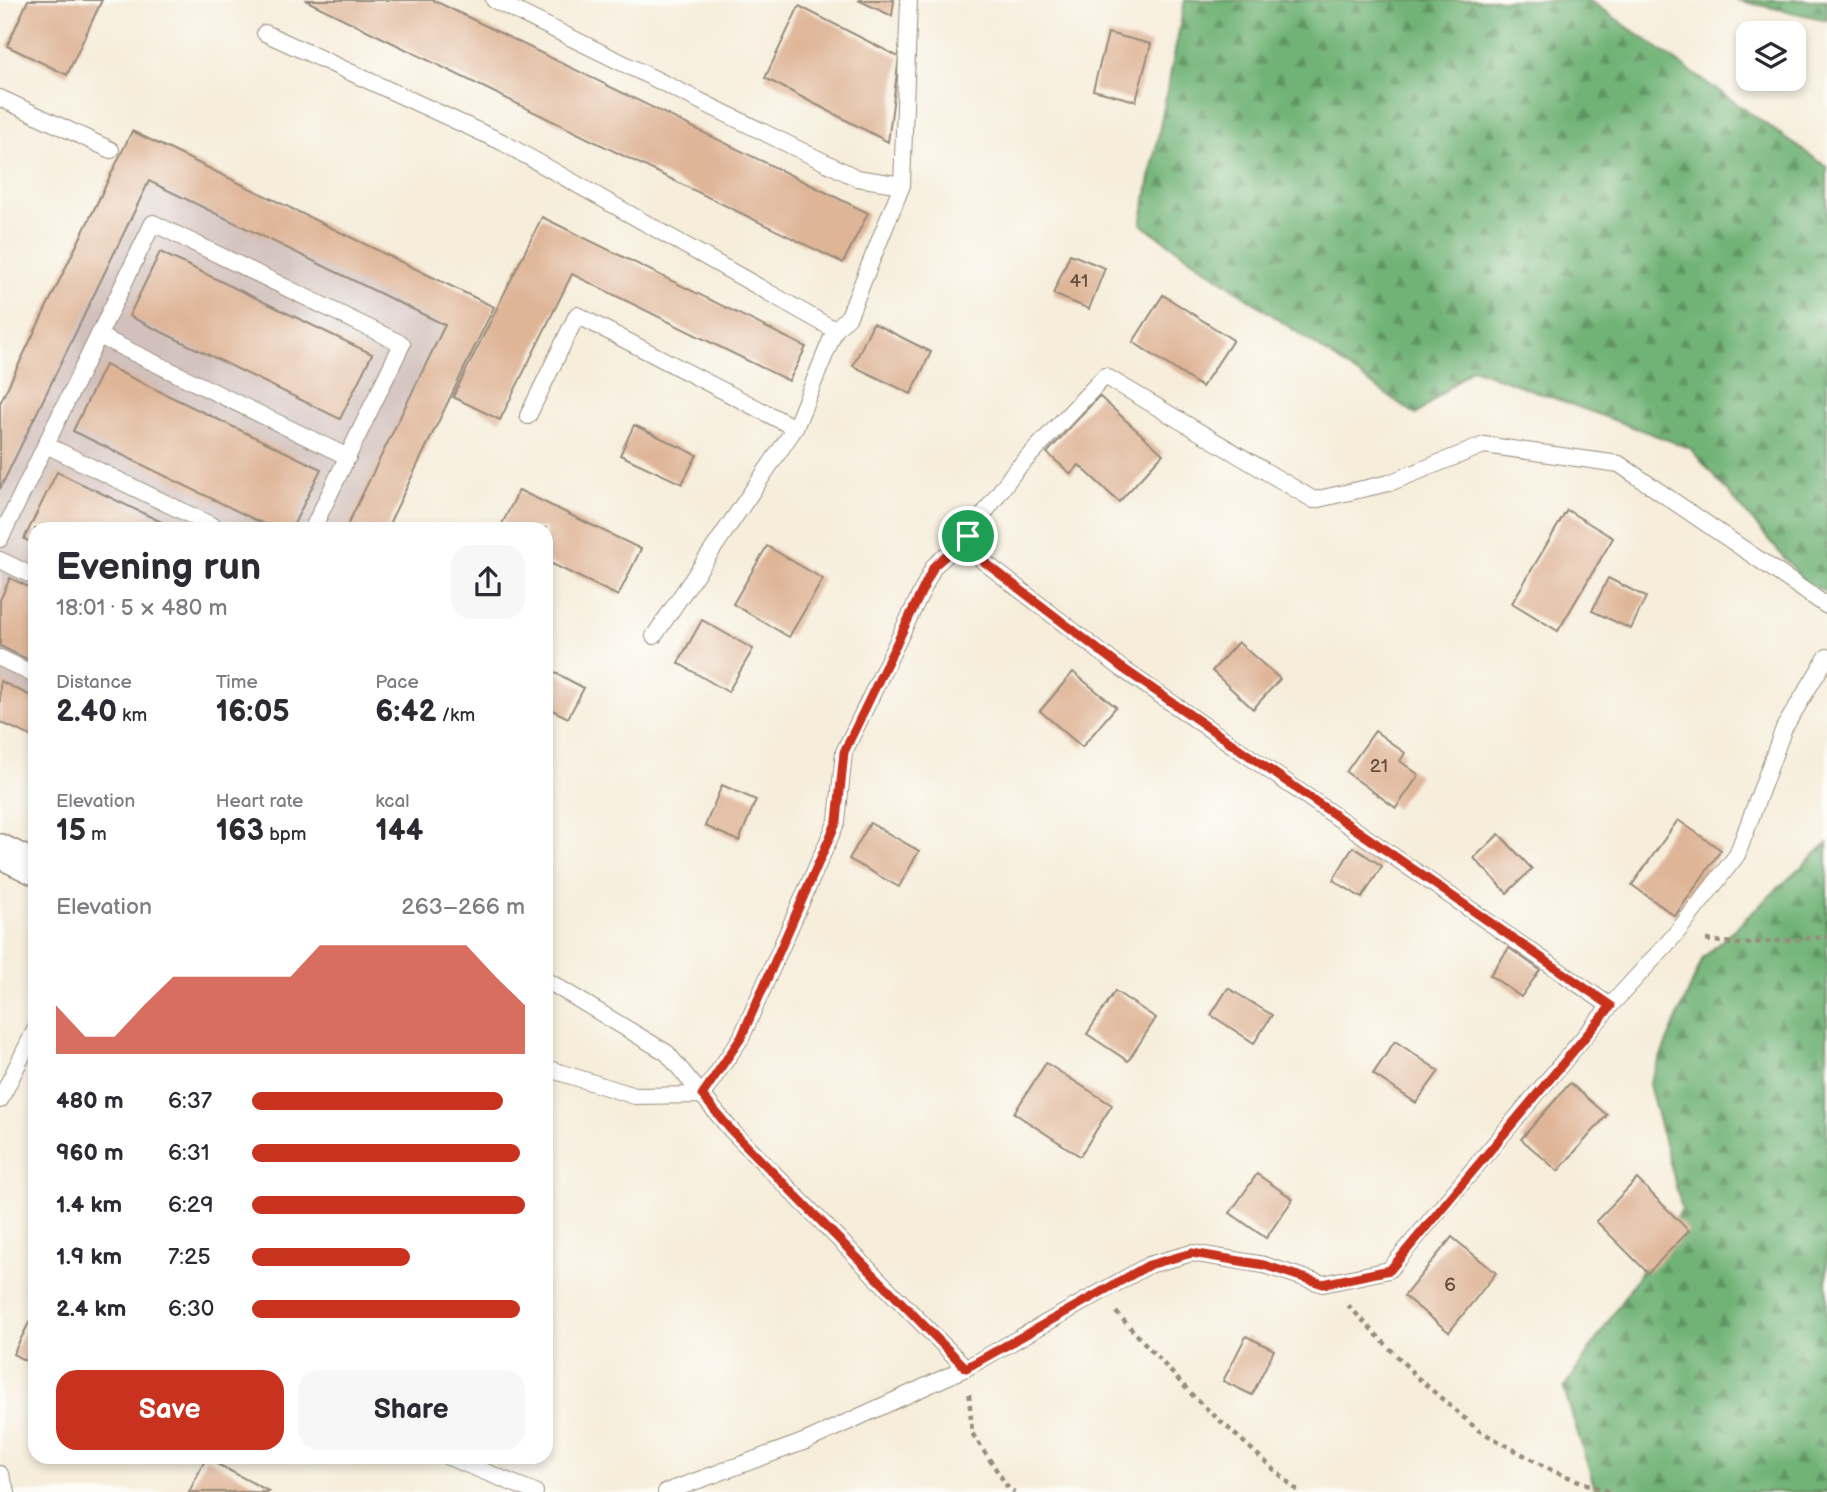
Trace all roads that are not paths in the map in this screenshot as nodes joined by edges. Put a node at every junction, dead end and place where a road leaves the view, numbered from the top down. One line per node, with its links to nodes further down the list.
1 (494, 0): 6 (lane)
2 (909, 0): 6 (lane)
3 (265, 33): 7 (lane)
4 (0, 98): 5 (lane)
5 (111, 150)
6 (902, 185): 7 (lane)
7 (835, 330): 10 (lane)
8 (99, 336): 11 (lane); 12 (lane); 12 (lane)
9 (528, 416): 10 (lane)
10 (795, 428): 20 (lane)
11 (46, 445): 13 (lane); 16 (lane)
12 (348, 457): 14 (lane)
13 (205, 522)
14 (316, 522)
15 (968, 536): 19 (lane); 27 (lane); 30 (lane)
16 (0, 539)
17 (0, 560): 18 (lane)
18 (28, 574)
19 (1827, 606)
20 (654, 636)
21 (1827, 657): 27 (lane)
22 (0, 658): 23 (lane)
23 (28, 672)
24 (0, 852): 25 (street)
25 (28, 865)
26 (553, 984): 30 (lane)
27 (1611, 1006): 32 (lane)
28 (28, 1044): 31 (lane)
29 (553, 1070): 30 (lane)
30 (702, 1095): 32 (lane)
31 (0, 1100)
32 (966, 1368): 37 (lane)
33 (466, 1464): 36 (lane)
34 (0, 1474): 35 (lane)
35 (7, 1492)
36 (535, 1492)
37 (666, 1492)

